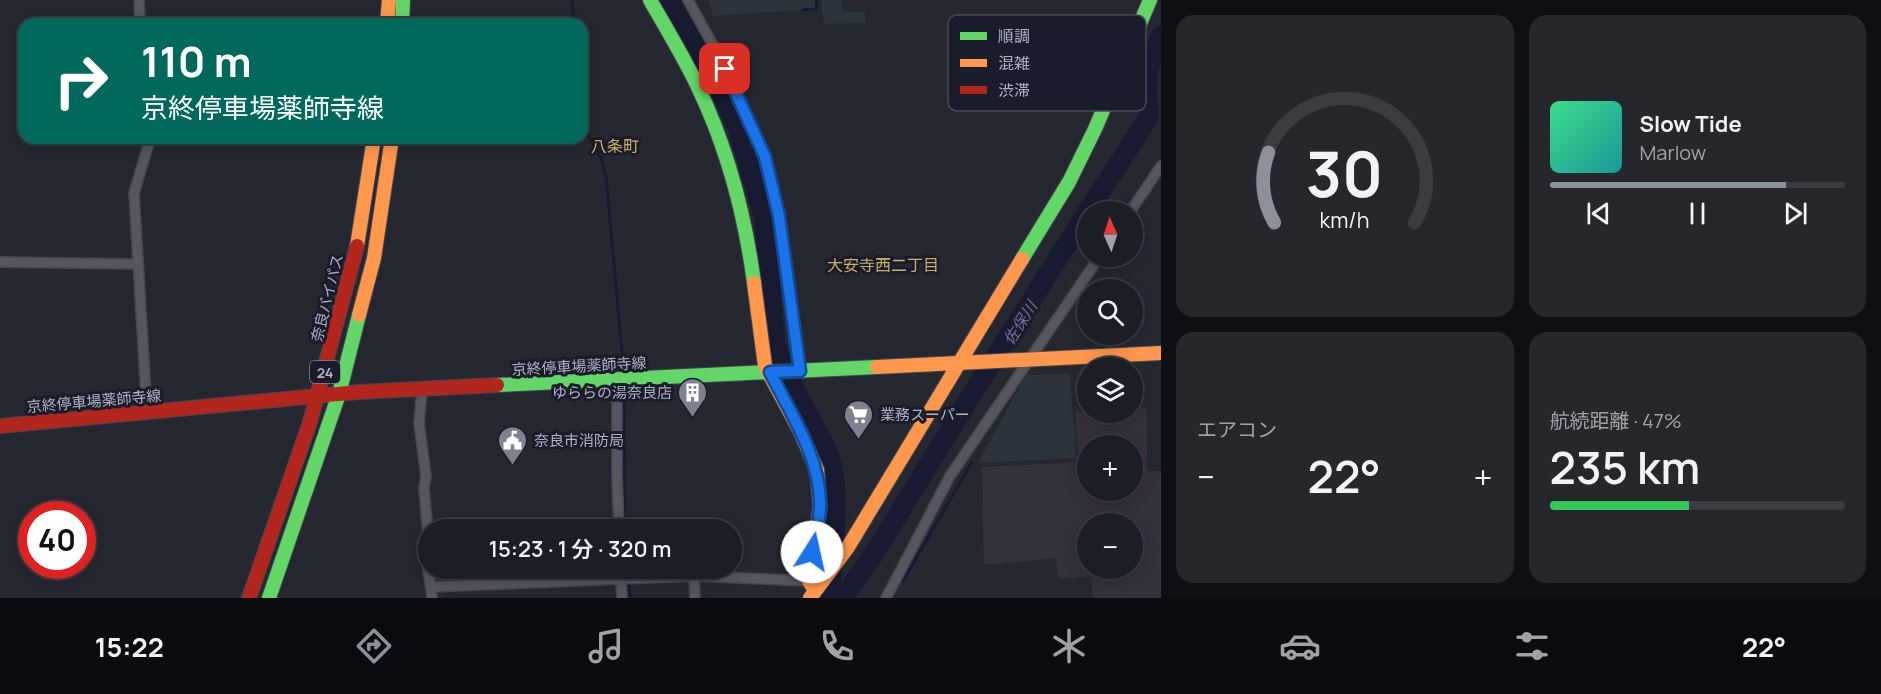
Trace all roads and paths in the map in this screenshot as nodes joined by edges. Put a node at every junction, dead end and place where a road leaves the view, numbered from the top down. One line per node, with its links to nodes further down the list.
1 (139, 0): 8 (street)
2 (389, 0): 9 (main road)
3 (403, 0): 10 (main road)
4 (650, 0): 24 (main road)
5 (688, 0): 23 (street)
6 (1150, 0): 7 (main road)
7 (1144, 15)
8 (140, 18)
9 (388, 18)
10 (402, 18)
11 (1103, 111): 22 (main road)
12 (148, 144): 18 (street)
13 (373, 144): 28 (main road, 奈良バイパス / 24)
14 (391, 144): 27 (main road, 24)
15 (1161, 166): 16 (street)
16 (1137, 201)
17 (0, 262): 18 (street)
18 (138, 264): 29 (street)
19 (1092, 267): 21 (street)
20 (1161, 353): 21 (main road, 京終停車場薬師寺線)
21 (1025, 362): 22 (main road, 京終停車場薬師寺線); 45 (street)
22 (964, 363): 23 (main road, 京終停車場薬師寺線); 39 (main road)
23 (798, 371): 24 (main road, 京終停車場薬師寺線)
24 (772, 372): 25 (main road, 京終停車場薬師寺線); 39 (main road)
25 (617, 380): 26 (main road, 京終停車場薬師寺線); 32 (street)
26 (422, 390): 27 (main road, 京終停車場薬師寺線); 31 (street)
27 (339, 393): 28 (main road, 京終停車場薬師寺線); 41 (main road, 24)
28 (318, 395): 29 (main road, 京終停車場薬師寺線); 40 (main road, 奈良バイパス / 24)
29 (147, 413): 30 (main road, 京終停車場薬師寺線)
30 (0, 426)
31 (427, 519)
32 (618, 519)
33 (431, 579): 38 (street)
34 (548, 579): 38 (street)
35 (621, 579): 43 (street)
36 (694, 579): 44 (street)
37 (719, 579): 39 (street)
38 (431, 587): 42 (street)
39 (811, 590)
40 (249, 598)
41 (269, 598)
42 (432, 598)
43 (622, 598)
44 (695, 598)
45 (886, 598)

